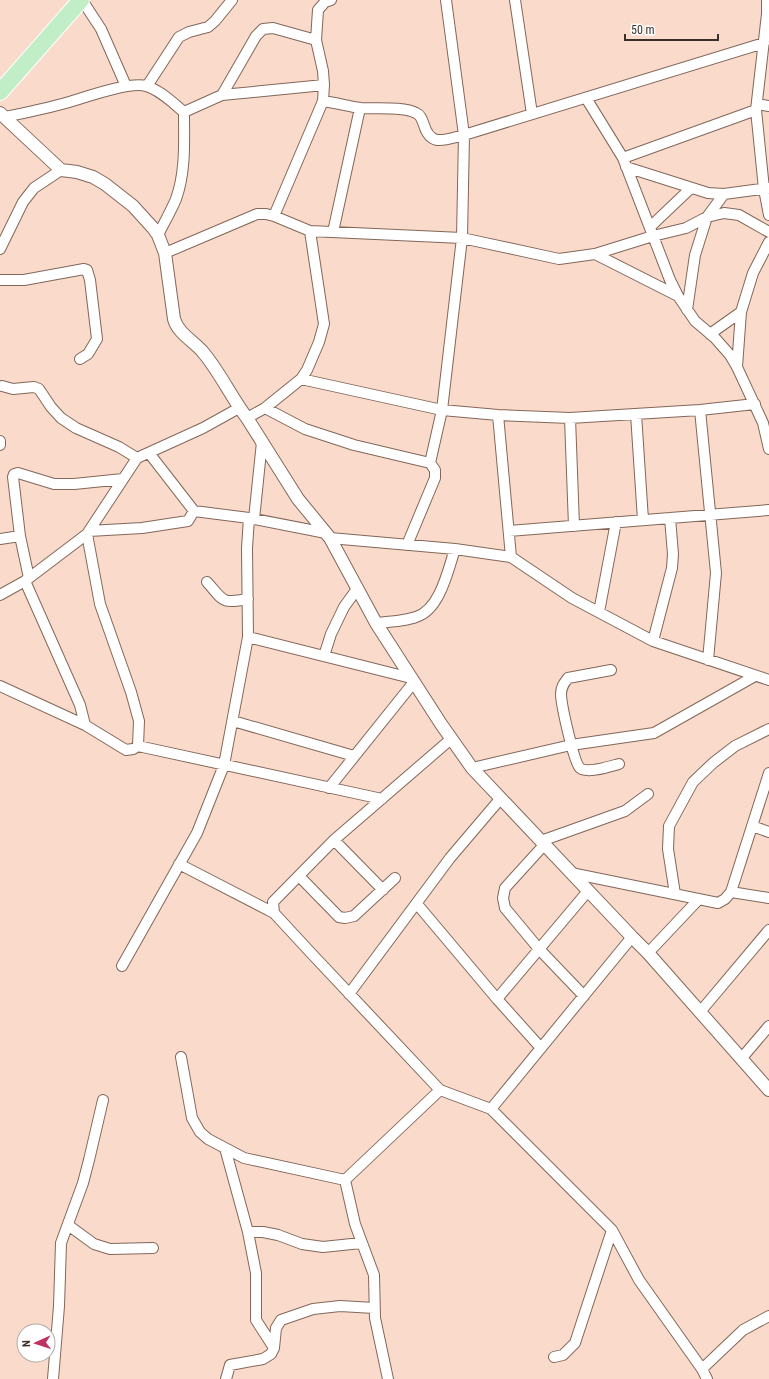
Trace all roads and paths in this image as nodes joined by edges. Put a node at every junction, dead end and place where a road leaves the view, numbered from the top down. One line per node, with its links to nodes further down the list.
1 (81, 0): 11 (street); 13 (main road)
2 (232, 0): 12 (street)
3 (330, 0): 8 (street)
4 (446, 0): 23 (street)
5 (515, 0): 21 (street)
6 (767, 0): 7 (street)
7 (767, 32): 9 (street)
8 (316, 40): 10 (street); 14 (street)
9 (764, 43): 15 (street); 18 (street)
10 (324, 85): 14 (street); 16 (street)
11 (126, 86): 12 (street); 22 (street)
12 (147, 86): 20 (street)
13 (0, 92)
14 (222, 95): 20 (street)
15 (586, 98): 21 (street); 24 (street)
16 (323, 101): 19 (street); 30 (street)
17 (769, 106): 18 (street)
18 (756, 107): 24 (street); 27 (street)
19 (360, 108): 23 (street); 33 (street)
20 (184, 112): 36 (street)
21 (532, 114): 23 (street)
22 (2, 115): 25 (street)
23 (464, 135): 37 (street)
24 (625, 163): 26 (street); 34 (street)
25 (61, 170): 36 (street); 39 (street)
26 (691, 188): 28 (street); 34 (street)
27 (766, 189): 28 (street); 29 (street)
28 (724, 194): 31 (street)
29 (769, 215)
30 (274, 216): 32 (street); 40 (street)
31 (707, 217): 34 (street); 35 (street); 44 (street)
32 (310, 231): 33 (street); 49 (street)
33 (333, 232): 37 (street)
34 (652, 232): 41 (street); 43 (street)
35 (769, 232)
36 (158, 235): 40 (street)
37 (462, 238): 41 (street); 54 (street)
38 (769, 242): 45 (street)
39 (0, 249)
40 (165, 253): 52 (street)
41 (595, 254): 43 (street)
42 (0, 280): 47 (street)
43 (678, 296): 44 (street)
44 (687, 310): 46 (street)
45 (741, 312): 46 (street); 48 (street)
46 (710, 334): 48 (street)
47 (80, 359)
48 (736, 366): 51 (street)
49 (301, 379): 53 (street); 54 (street)
50 (0, 388): 65 (street)
51 (755, 404): 55 (street); 63 (street)
52 (239, 408): 58 (street); 64 (street)
53 (265, 408): 58 (street); 66 (street)
54 (442, 410): 57 (street); 66 (street)
55 (700, 410): 56 (street); 70 (street)
56 (636, 414): 59 (street); 73 (street)
57 (498, 415): 59 (street); 76 (street)
58 (247, 418): 61 (street)
59 (570, 418): 75 (street)
60 (0, 442): 62 (street)
61 (262, 442): 71 (street); 79 (street)
62 (0, 446)
63 (769, 449)
64 (149, 453): 65 (street); 69 (street)
65 (138, 458): 67 (street)
66 (430, 463): 81 (street)
67 (124, 479): 77 (street); 78 (street)
68 (769, 510): 70 (street)
69 (194, 511): 71 (street); 77 (street)
70 (710, 514): 72 (street); 94 (street)
71 (252, 518): 79 (street); 88 (street)
72 (670, 518): 73 (street); 92 (street)
73 (643, 520): 74 (street)
74 (616, 522): 75 (street); 89 (street)
75 (574, 526): 76 (street)
76 (509, 531): 83 (street)
77 (88, 532): 84 (street); 105 (street)
78 (20, 536): 80 (street); 84 (street)
79 (328, 536): 81 (street); 86 (street)
80 (0, 539)
81 (407, 545): 82 (street)
82 (455, 549): 83 (street); 90 (street)
83 (512, 557): 89 (street)
84 (27, 580): 87 (street); 101 (street)
85 (207, 582): 88 (street)
86 (357, 589): 90 (street); 93 (street)
87 (0, 595)
88 (248, 599): 91 (street)
89 (599, 612): 92 (street)
90 (376, 623): 97 (street)
91 (248, 637): 93 (street); 100 (street)
92 (653, 641): 94 (street)
93 (324, 656): 97 (street)
94 (708, 660): 96 (street)
95 (611, 670): 104 (street)
96 (755, 676): 98 (street); 104 (street)
97 (413, 680): 103 (street); 106 (street)
98 (769, 680)
99 (0, 686): 101 (street)
100 (233, 721): 106 (street); 107 (street)
101 (85, 725): 105 (street)
102 (769, 729): 126 (street)
103 (451, 739): 109 (street); 114 (street)
104 (571, 745): 108 (street); 109 (street)
105 (138, 746): 107 (street)
106 (354, 756): 111 (street)
107 (224, 764): 111 (street); 119 (street)
108 (619, 764)
109 (472, 768): 113 (street)
110 (769, 773): 115 (street)
111 (329, 788): 114 (street)
112 (648, 794): 118 (street)
113 (501, 798): 118 (street); 129 (street)
114 (382, 799): 117 (street)
115 (752, 826): 116 (street); 125 (street)
116 (769, 832)
117 (334, 840): 121 (street); 123 (street)
118 (542, 843): 120 (street); 133 (street)
119 (179, 864): 130 (street); 135 (street)
120 (571, 873): 124 (street); 126 (street)
121 (299, 876): 123 (street); 130 (street)
122 (395, 878): 123 (street)
123 (383, 890)
124 (588, 891): 132 (street); 133 (street)
125 (731, 892): 127 (street); 128 (street)
126 (675, 894): 128 (street)
127 (769, 898)
128 (699, 899): 134 (street)
129 (417, 904): 136 (street); 138 (street)
130 (274, 913): 136 (street)
131 (769, 930): 139 (street)
132 (632, 937): 134 (street); 137 (street)
133 (539, 949): 137 (street); 138 (street)
134 (648, 953): 139 (street)
135 (122, 966)
136 (349, 994): 144 (street)
137 (584, 996): 141 (street)
138 (498, 999): 141 (street)
139 (700, 1012): 143 (street)
140 (769, 1026): 143 (street)
141 (541, 1048): 147 (street)
142 (181, 1057): 148 (street)
143 (741, 1059): 145 (street)
144 (440, 1090): 147 (street); 149 (street)
145 (769, 1090)
146 (103, 1100): 150 (street)
147 (491, 1109): 151 (street)
148 (226, 1148): 149 (street); 152 (street)
149 (346, 1180): 153 (street)
150 (68, 1225): 154 (street); 160 (street)
151 (612, 1230): 158 (street); 159 (street)
152 (248, 1232): 153 (street); 157 (street)
153 (361, 1243): 155 (street)
154 (153, 1248)
155 (374, 1308): 157 (street); 162 (street)
156 (769, 1316): 159 (street)
157 (274, 1348): 161 (street)
158 (554, 1358)
159 (702, 1369): 163 (street)
160 (53, 1379)
161 (226, 1379)
162 (388, 1379)
163 (707, 1379)

